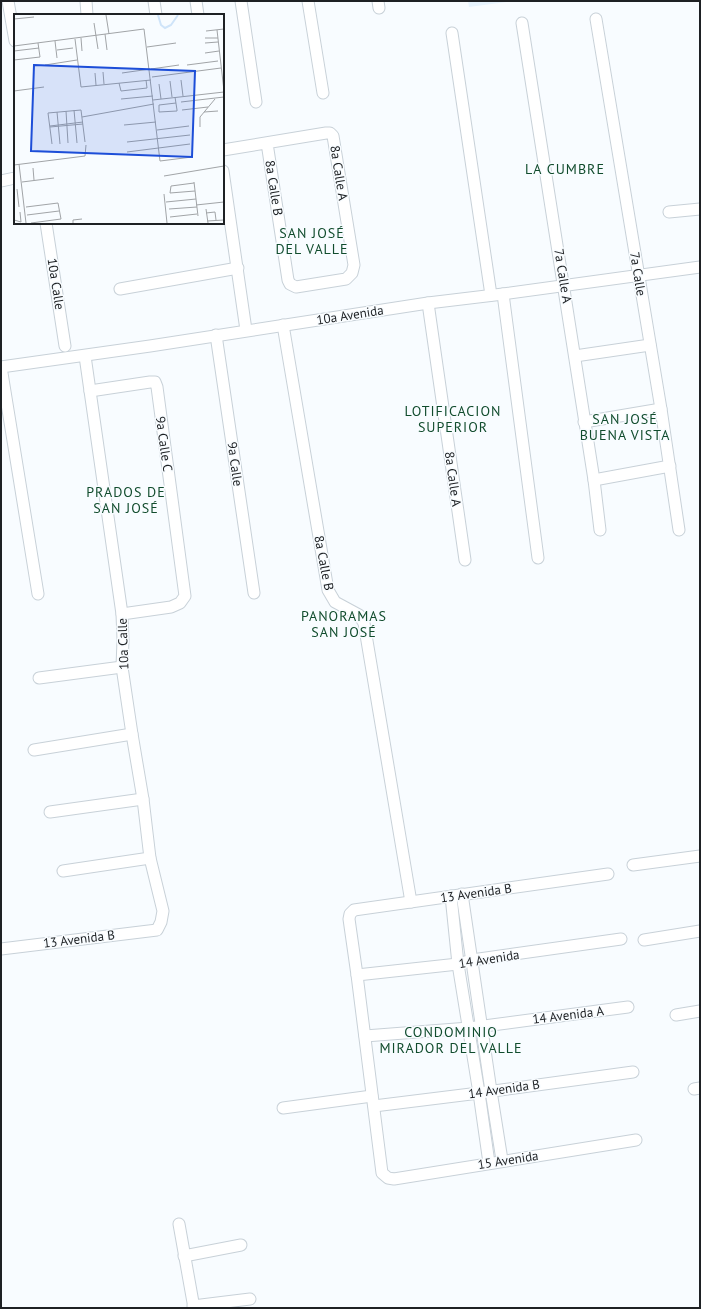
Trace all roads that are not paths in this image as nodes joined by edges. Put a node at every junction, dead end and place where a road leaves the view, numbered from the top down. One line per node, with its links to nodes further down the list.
1 (8, 1): 13 (street)
2 (86, 1): 7 (street)
3 (154, 1): 8 (street)
4 (196, 1): 9 (street)
5 (241, 1): 15 (street)
6 (308, 1): 14 (street)
7 (87, 14)
8 (156, 14)
9 (198, 14)
10 (596, 19): 26 (street, 7a Calle)
11 (522, 23): 28 (street, 7a Calle A)
12 (452, 33): 31 (street)
13 (14, 35)
14 (323, 93)
15 (256, 102)
16 (267, 143): 17 (street); 27 (street, 8a Calle B); 27 (street, 8a Calle A)
17 (224, 150)
18 (14, 178): 20 (street)
19 (224, 180): 25 (street)
20 (1, 181)
21 (700, 209): 22 (street)
22 (669, 212)
23 (46, 224): 37 (street, 10a Calle)
24 (700, 267): 26 (street, 10a Avenida)
25 (238, 268): 29 (street); 34 (street)
26 (638, 275): 28 (street, 10a Avenida); 36 (street, 7a Calle)
27 (288, 280)
28 (564, 285): 30 (street, 10a Avenida); 39 (street, 7a Calle A)
29 (120, 289)
30 (503, 294): 31 (street, 10a Avenida); 48 (street)
31 (491, 295): 32 (street, 10a Avenida)
32 (428, 303): 33 (street, 10a Avenida); 49 (street, 8a Calle A)
33 (283, 325): 34 (street, 10a Avenida); 66 (street, 8a Calle B)
34 (246, 330): 35 (street, 10a Avenida)
35 (216, 335): 38 (street, 10a Avenida); 50 (street, 9a Calle)
36 (650, 345): 39 (street); 42 (street, 7a Calle)
37 (65, 346)
38 (85, 356): 40 (street, 10a Avenida); 41 (street, 10a Calle)
39 (575, 356): 43 (street, 7a Calle A)
40 (1, 367): 51 (street)
41 (90, 391): 52 (street, 10a Calle); 52 (street, 9a Calle C)
42 (661, 409): 43 (street); 44 (street, 7a Calle)
43 (584, 422): 45 (street, 7a Calle A)
44 (670, 466): 45 (street); 47 (street, 7a Calle)
45 (594, 480): 46 (street, 7a Calle A)
46 (600, 530)
47 (679, 530)
48 (538, 558)
49 (465, 560)
50 (254, 593)
51 (38, 594)
52 (122, 614): 53 (street, 10a Calle)
53 (122, 668): 54 (street); 55 (street, 10a Calle)
54 (39, 678)
55 (132, 734): 56 (street); 57 (street, 10a Calle)
56 (34, 750)
57 (144, 799): 58 (street); 60 (street, 10a Calle)
58 (50, 812)
59 (700, 856): 61 (street)
60 (150, 858): 62 (street); 67 (street, 10a Calle)
61 (633, 865)
62 (63, 872)
63 (608, 874): 64 (street, 13 Avenida B)
64 (462, 894): 65 (street, 13 Avenida B); 72 (street)
65 (451, 896): 66 (street, 13 Avenida B); 73 (street)
66 (411, 902): 74 (street, 13 Avenida B)
67 (157, 930): 71 (street, 13 Avenida B)
68 (700, 931): 70 (street)
69 (621, 940): 72 (street, 14 Avenida)
70 (644, 940)
71 (1, 949)
72 (472, 960): 73 (street, 14 Avenida); 78 (street)
73 (458, 964): 74 (street, 14 Avenida); 79 (street)
74 (357, 975): 80 (street)
75 (628, 1007): 78 (street, 14 Avenida A)
76 (700, 1011): 77 (street)
77 (676, 1015)
78 (482, 1026): 79 (street, 14 Avenida A); 82 (street)
79 (468, 1028): 80 (street, 14 Avenida A); 83 (street)
80 (365, 1036): 84 (street)
81 (633, 1072): 82 (street, 14 Avenida B)
82 (491, 1091): 83 (street, 14 Avenida B); 87 (street)
83 (479, 1093): 84 (street, 14 Avenida B); 88 (street)
84 (373, 1101): 85 (street, 14 Avenida B); 88 (street, 15 Avenida)
85 (283, 1108)
86 (636, 1140): 87 (street, 15 Avenida)
87 (502, 1160): 88 (street, 15 Avenida)
88 (488, 1163)
89 (179, 1224): 91 (street)
90 (241, 1245): 91 (street)
91 (184, 1256): 93 (street)
92 (250, 1299): 93 (street)
93 (193, 1307)

